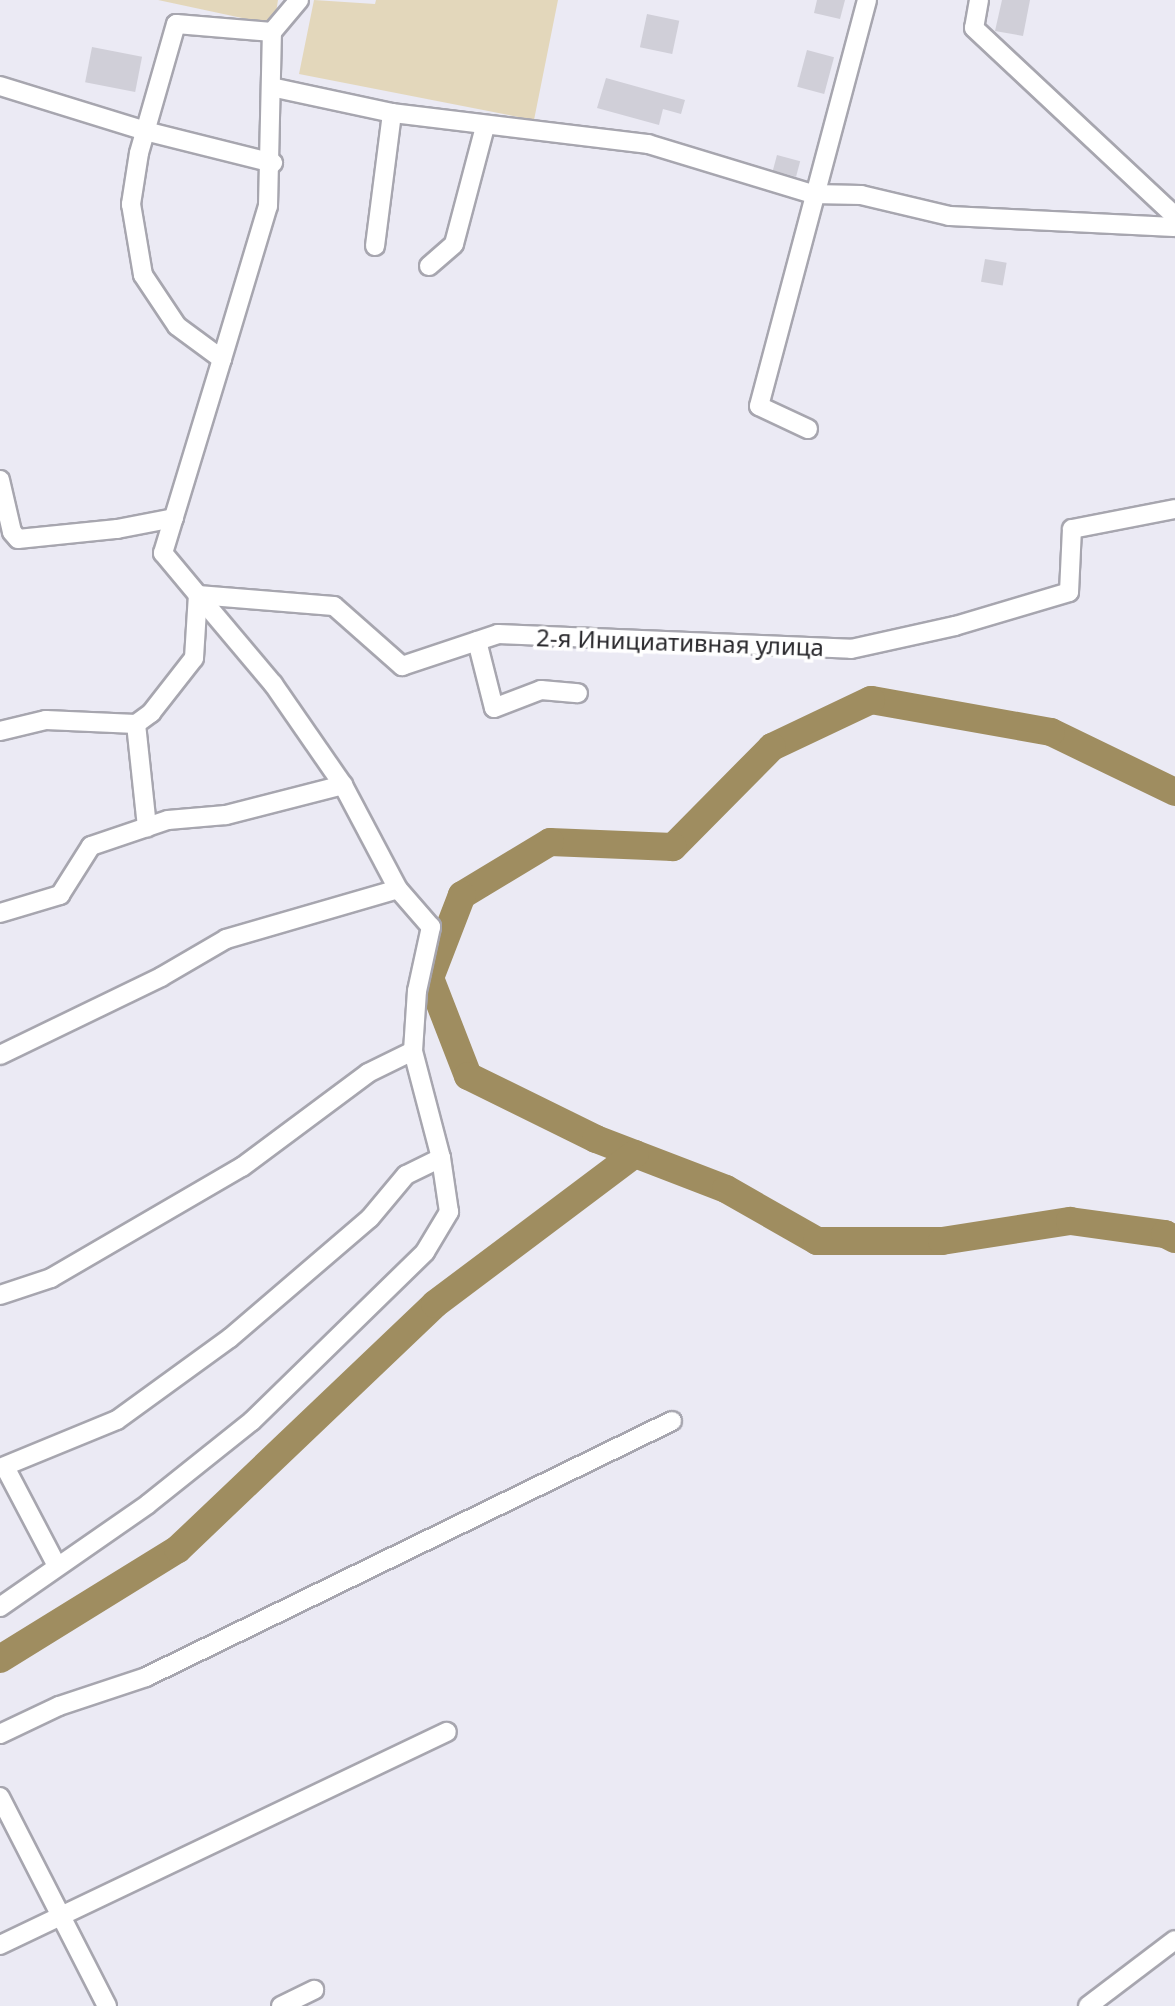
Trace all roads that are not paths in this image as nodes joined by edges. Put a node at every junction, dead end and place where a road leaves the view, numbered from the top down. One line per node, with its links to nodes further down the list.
1 (299, 0): 4 (street)
2 (867, 0): 11 (street)
3 (979, 0): 12 (street)
4 (272, 32): 6 (street); 9 (street)
5 (0, 86): 9 (street)
6 (271, 87): 7 (street); 10 (street)
7 (392, 113): 8 (street); 14 (street)
8 (485, 127): 11 (street); 15 (street)
9 (145, 131): 10 (street); 16 (street)
10 (272, 163): 16 (street)
11 (813, 194): 13 (street); 17 (street)
12 (1175, 216)
13 (1175, 227)
14 (375, 246)
15 (429, 266)
16 (222, 359): 20 (street)
17 (808, 429)
18 (0, 480): 20 (street)
19 (1175, 509): 22 (street, 2-я Инициативная улица)
20 (174, 518): 21 (street)
21 (198, 595): 22 (street, 2-я Инициативная улица); 24 (street); 26 (street)
22 (477, 641): 23 (street)
23 (578, 693)
24 (136, 724): 25 (street); 27 (street)
25 (0, 731)
26 (343, 785): 27 (street); 28 (street)
27 (147, 827): 29 (street)
28 (398, 889): 30 (street); 31 (street)
29 (0, 913)
30 (413, 1051): 32 (street); 33 (street)
31 (0, 1055)
32 (441, 1158): 35 (street); 36 (street)
33 (0, 1295)
34 (672, 1421): 39 (street)
35 (2, 1468): 36 (street)
36 (57, 1566): 37 (street)
37 (0, 1607)
38 (447, 1732): 41 (street)
39 (0, 1734)
40 (0, 1797): 41 (street)
41 (63, 1914): 43 (street); 45 (street)
42 (1175, 1940): 47 (street)
43 (0, 1945)
44 (314, 1990): 46 (street)
45 (107, 2006)
46 (281, 2006)
47 (1088, 2006)

